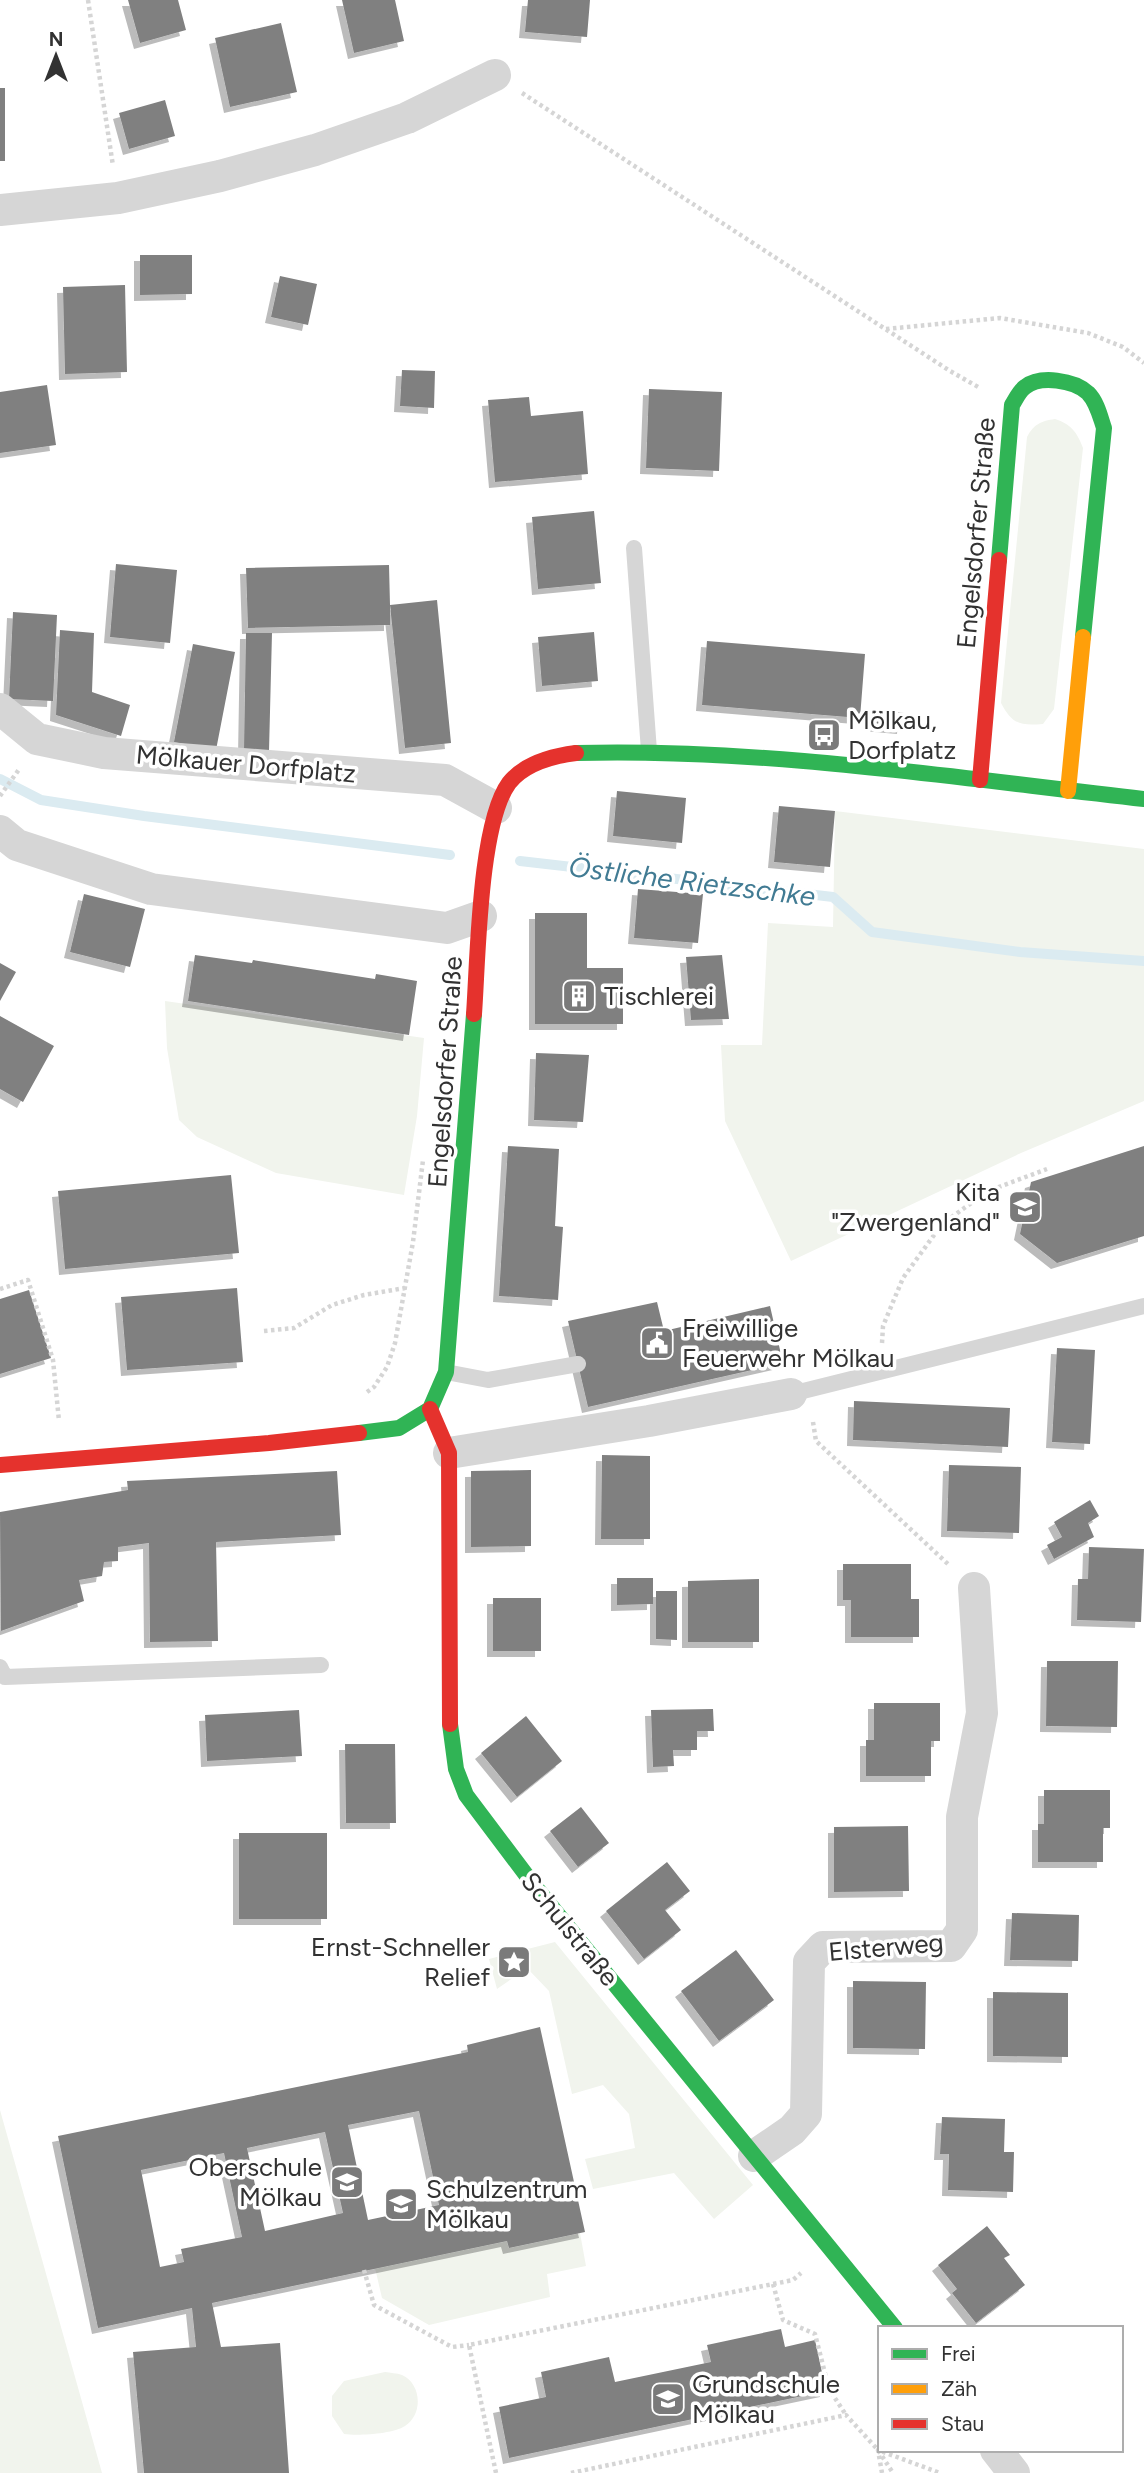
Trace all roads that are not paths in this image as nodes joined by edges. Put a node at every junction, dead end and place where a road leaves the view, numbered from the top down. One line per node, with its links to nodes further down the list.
1 (495, 75): 2 (street)
2 (0, 210)
3 (634, 548): 5 (lane)
4 (0, 709): 9 (street, Mölkauer Dorfplatz)
5 (649, 751): 6 (street, Engelsdorfer Straße); 9 (street, Engelsdorfer Straße)
6 (980, 780): 7 (street, Engelsdorfer Straße); 7 (street, Engelsdorfer Straße)
7 (1068, 791): 8 (street, Engelsdorfer Straße)
8 (1144, 799)
9 (496, 808): 11 (street, Engelsdorfer Straße)
10 (0, 831): 11 (street)
11 (481, 916): 14 (street, Engelsdorfer Straße)
12 (1144, 1307): 15 (lane)
13 (578, 1364): 14 (lane)
14 (446, 1372): 16 (street, Engelsdorfer Straße)
15 (799, 1392): 17 (street)
16 (430, 1409): 17 (street, Schulstraße); 18 (street)
17 (449, 1454): 22 (street, Schulstraße)
18 (0, 1465)
19 (974, 1588): 22 (street, Elsterweg)
20 (321, 1665): 21 (lane)
21 (0, 1667)
22 (754, 2156): 23 (street, Schulstraße)
23 (893, 2326)
24 (998, 2452): 25 (street)
25 (1014, 2473)

